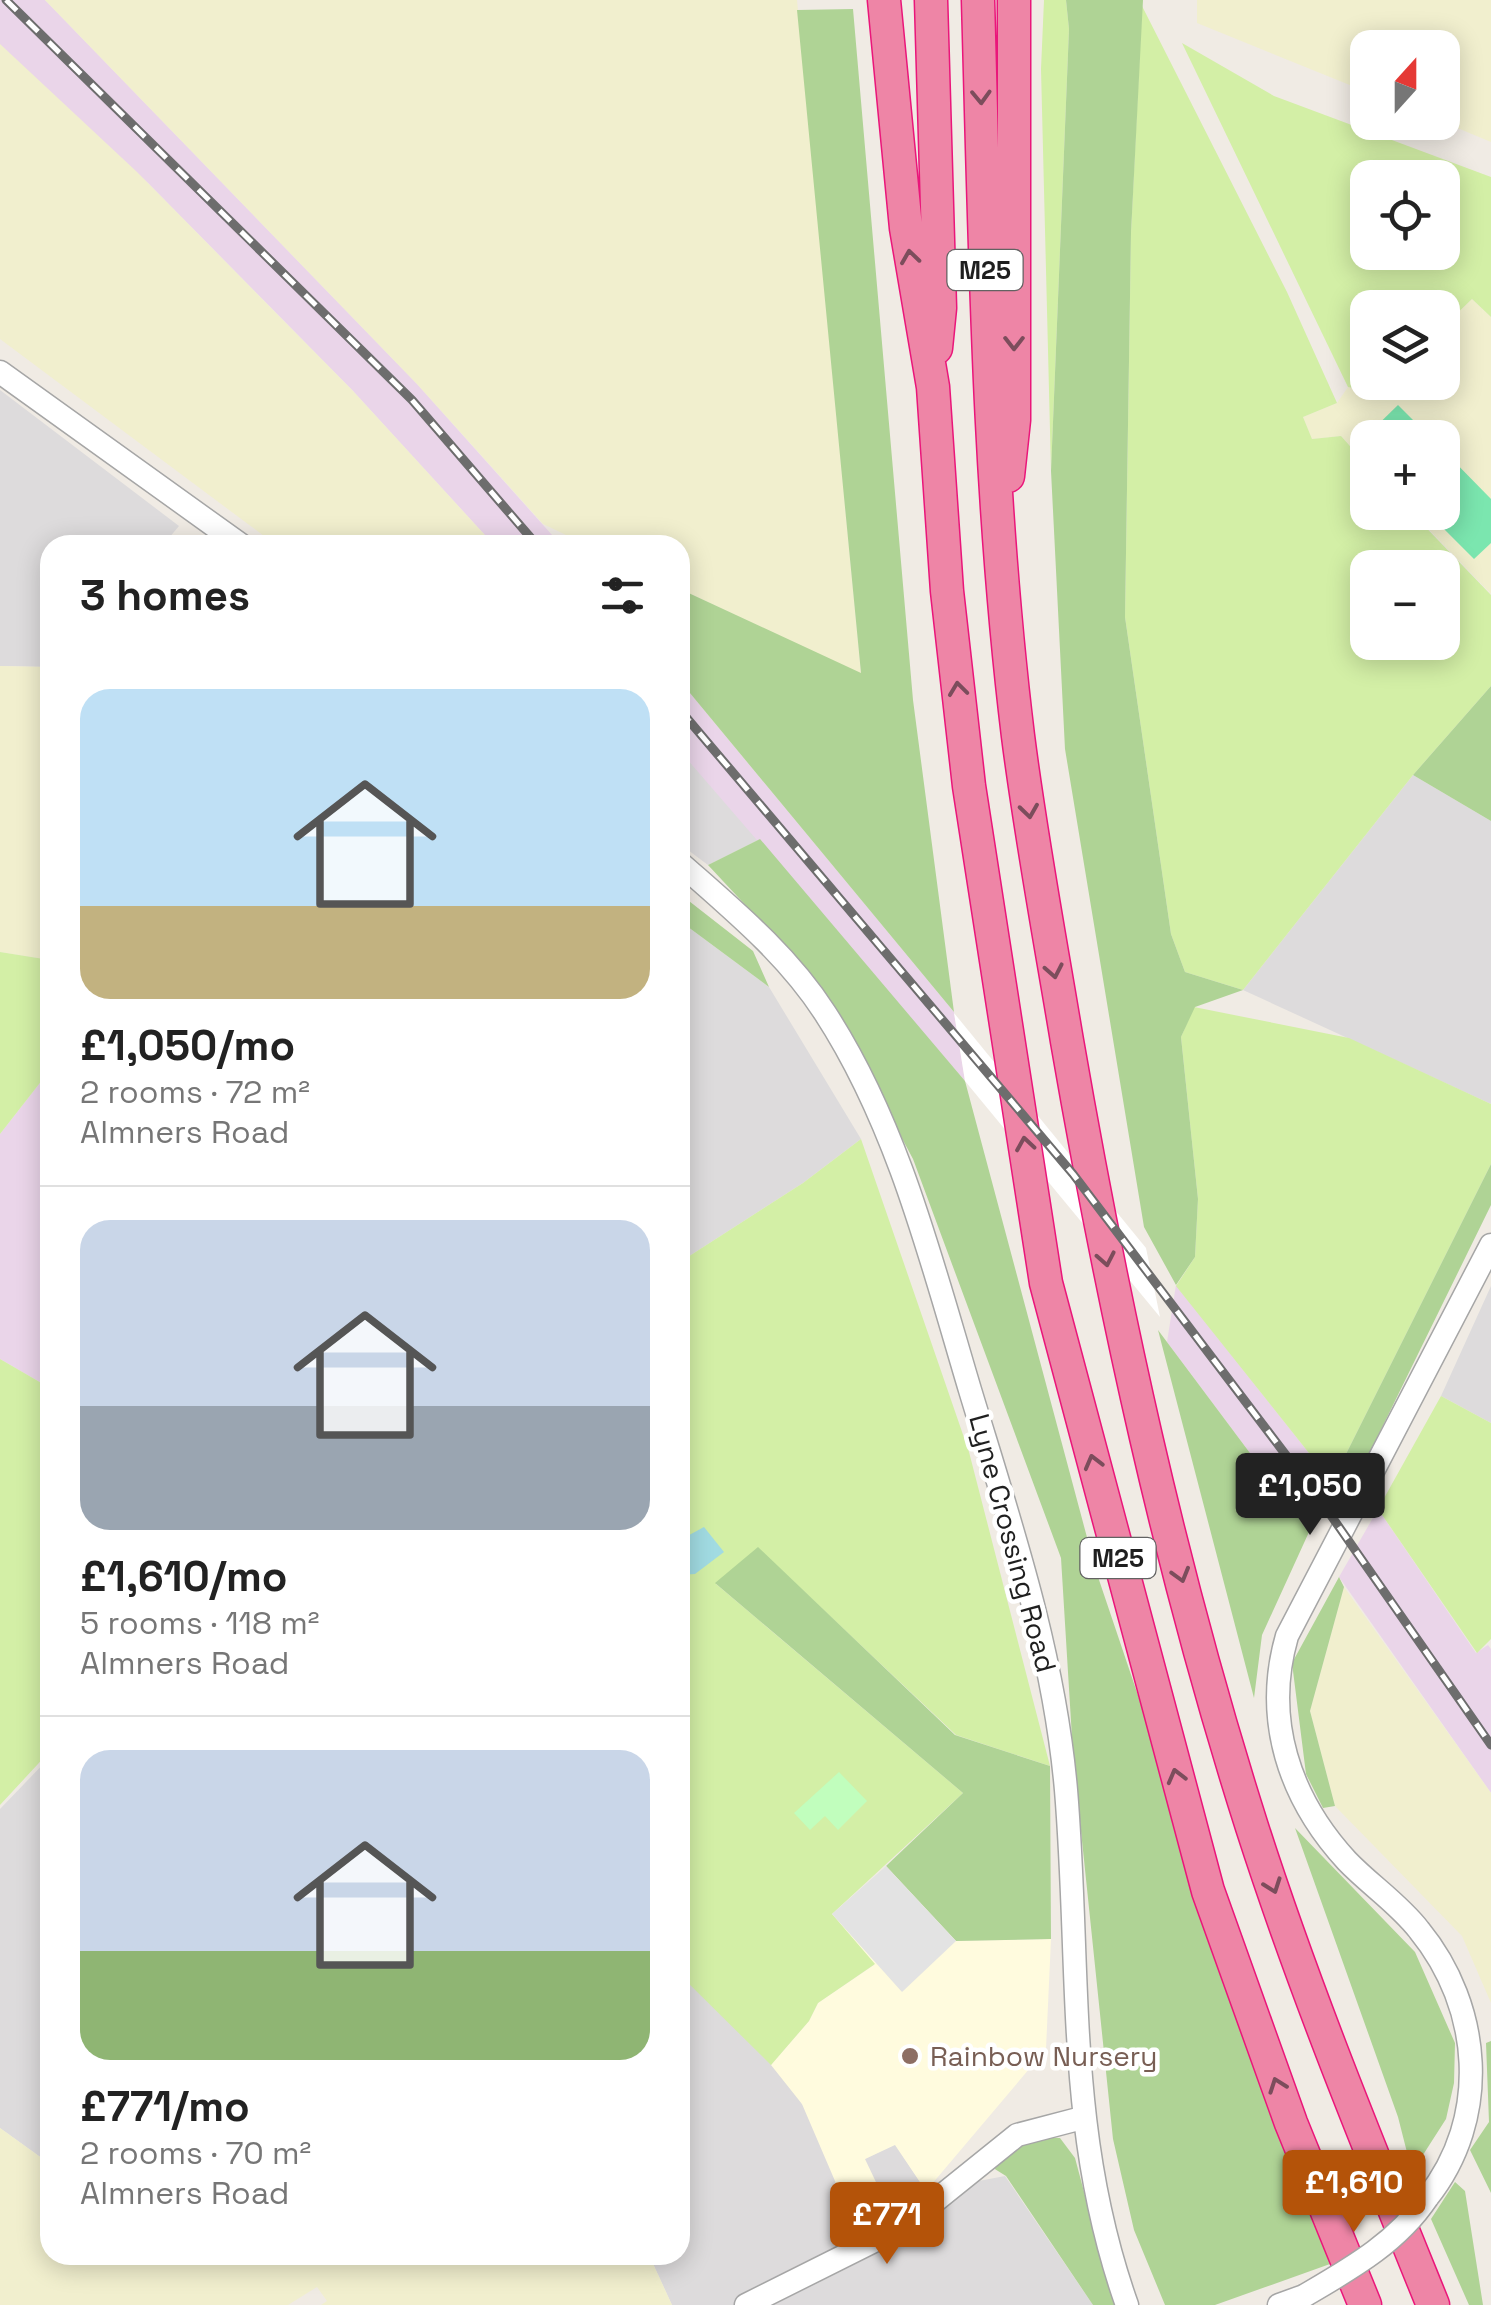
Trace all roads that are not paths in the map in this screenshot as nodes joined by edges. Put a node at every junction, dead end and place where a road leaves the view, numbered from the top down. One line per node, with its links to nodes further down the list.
1 (884, 0): 6 (highway, one-way to 1)
2 (932, 0): 6 (highway, M25)
3 (978, 0): 8 (highway, M25, one-way to 8)
4 (1014, 0): 8 (highway, one-way to 8)
5 (0, 372): 7 (street)
6 (933, 387): 15 (highway, M25, one-way to 6)
7 (227, 535)
8 (1002, 540): 16 (highway, M25, one-way to 16)
9 (690, 871): 11 (street, Lyne Crossing Road)
10 (1491, 1245): 14 (street, bridge)
11 (1082, 2118): 12 (street); 13 (street, Lyne Crossing Road)
12 (746, 2305)
13 (1127, 2305)
14 (1279, 2305)
15 (1365, 2305)
16 (1433, 2305)

